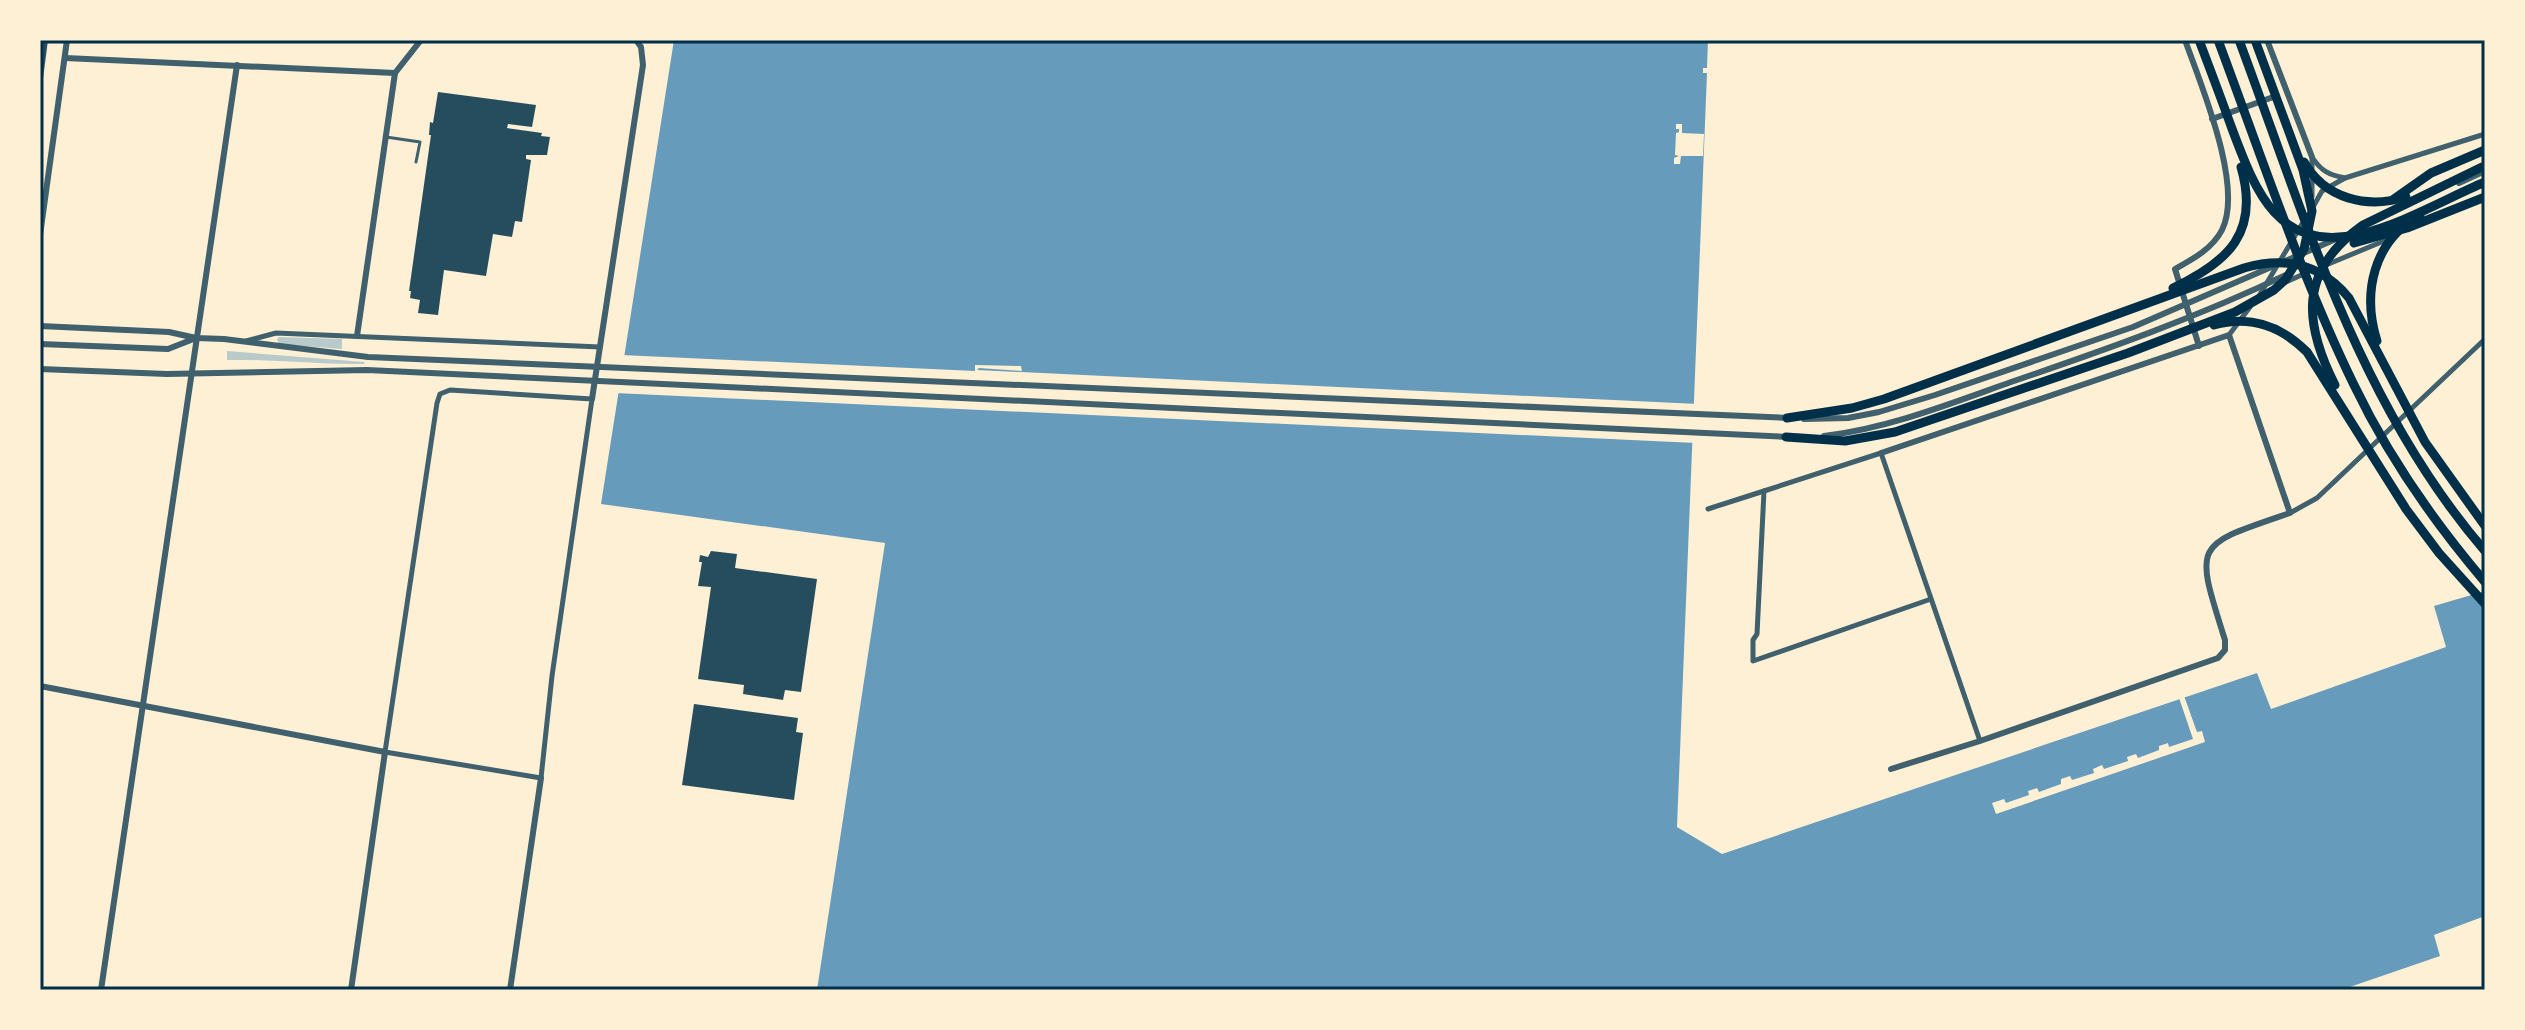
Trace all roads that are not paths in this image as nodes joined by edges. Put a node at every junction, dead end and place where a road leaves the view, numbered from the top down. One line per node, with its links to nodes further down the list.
1 (67, 40): 10 (street)
2 (421, 40): 12 (street)
3 (636, 40): 44 (street)
4 (2185, 40): 16 (street)
5 (2199, 40): 13 (highway)
6 (2218, 40): 32 (highway)
7 (2239, 40): 58 (highway)
8 (2255, 40): 15 (highway)
9 (2267, 40): 14 (street)
10 (65, 58): 11 (street); 29 (street)
11 (237, 65): 12 (street); 39 (street)
12 (395, 73): 18 (street)
13 (2217, 88): 25 (highway); 35 (highway)
14 (2286, 93): 16 (street); 20 (street)
15 (2281, 112): 22 (highway); 32 (highway)
16 (2212, 119): 43 (street)
17 (2485, 134): 23 (street)
18 (386, 137): 21 (lane); 38 (street)
19 (2485, 150): 28 (highway)
20 (2312, 157): 23 (street); 27 (street)
21 (416, 162)
22 (2484, 168): 28 (street); 51 (highway)
23 (2345, 178): 27 (street)
24 (2485, 184): 25 (highway); 30 (street)
25 (2464, 191): 48 (highway)
26 (2485, 199): 30 (highway); 33 (street)
27 (2309, 214): 31 (street)
28 (2376, 220): 50 (street)
29 (40, 235)
30 (2354, 243): 52 (street)
31 (2284, 255): 33 (street); 34 (street)
32 (2300, 257): 45 (highway); 59 (highway)
33 (2311, 271): 34 (street)
34 (2260, 293): 37 (street)
35 (2112, 317): 48 (highway); 50 (highway)
36 (40, 326): 39 (street)
37 (2229, 335): 43 (street); 56 (street)
38 (357, 336): 41 (street); 44 (street)
39 (196, 338): 41 (street); 42 (street); 47 (street)
40 (2485, 339): 56 (street)
41 (245, 342): 50 (street)
42 (40, 344)
43 (2199, 346): 53 (street)
44 (600, 347): 49 (street)
45 (2128, 353): 51 (highway); 52 (highway)
46 (40, 369): 47 (street)
47 (191, 373): 52 (street); 63 (street)
48 (2394, 385): 57 (highway)
49 (592, 399): 65 (street); 67 (street)
50 (1787, 418)
51 (2354, 423): 61 (highway)
52 (1786, 437)
53 (1881, 453): 54 (street); 60 (street)
54 (1764, 491): 55 (street); 60 (street)
55 (1708, 509)
56 (2290, 513): 64 (street)
57 (2485, 526)
58 (2485, 551)
59 (2485, 582)
60 (1931, 599): 64 (street)
61 (2485, 604)
62 (40, 686): 63 (street)
63 (143, 705): 65 (street); 68 (street)
64 (1980, 741): 66 (street)
65 (385, 752): 67 (street); 69 (street)
66 (1891, 769)
67 (541, 778): 70 (street)
68 (101, 990)
69 (351, 990)
70 (510, 990)

